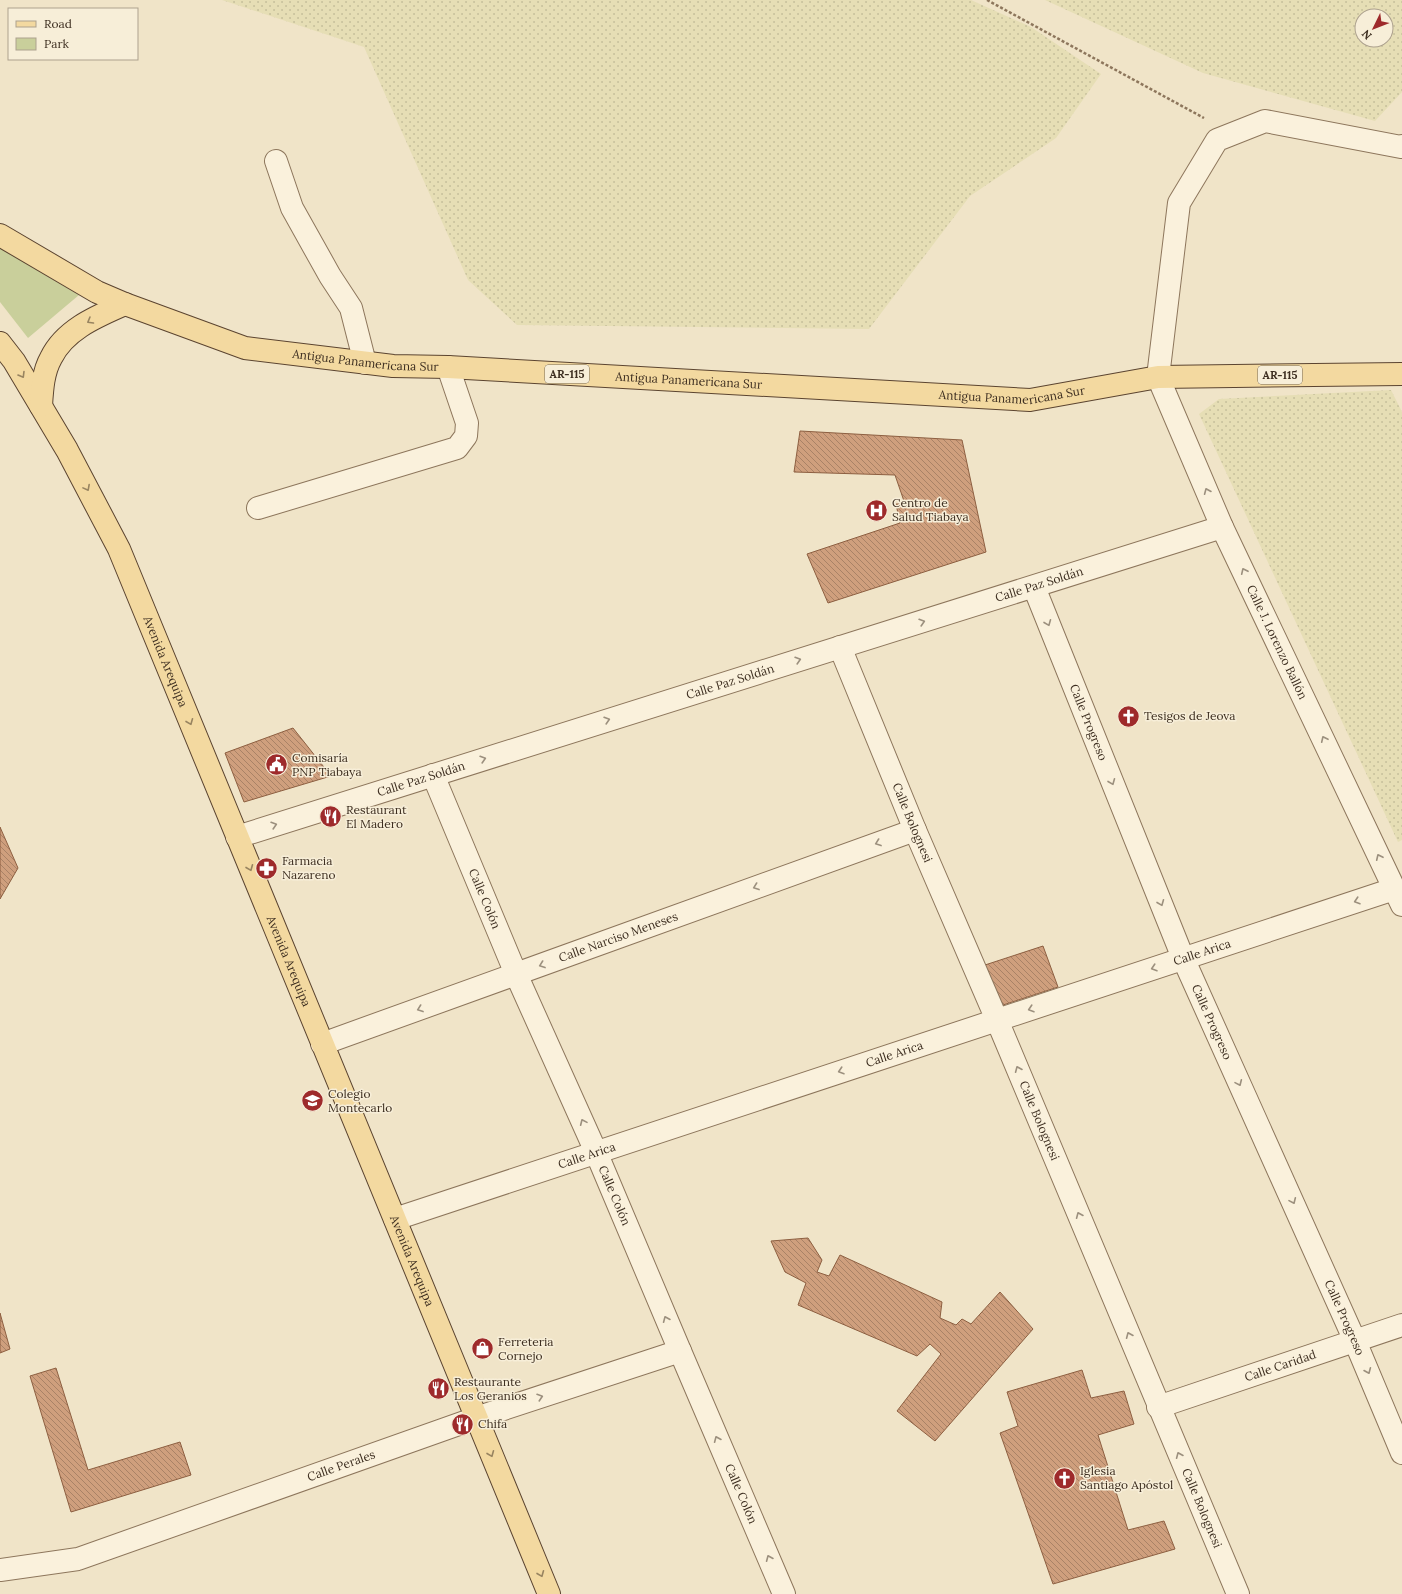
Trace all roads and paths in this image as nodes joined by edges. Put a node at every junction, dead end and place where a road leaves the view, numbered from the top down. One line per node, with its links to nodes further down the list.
1 (986, 0): 2 (path)
2 (1232, 134): 3 (street); 11 (street)
3 (1402, 146)
4 (276, 160): 8 (street)
5 (0, 234): 6 (main road, Antigua Panamericana Sur / AR-115)
6 (125, 304): 8 (main road, Antigua Panamericana Sur / AR-115); 12 (main road, one-way to 12)
7 (0, 343): 12 (main road, Avenida Arequipa, one-way to 12)
8 (365, 363): 9 (main road, Antigua Panamericana Sur / AR-115)
9 (448, 367): 11 (main road, Antigua Panamericana Sur / AR-115); 13 (street)
10 (1402, 374): 11 (main road, Antigua Panamericana Sur / AR-115)
11 (1158, 377): 14 (street, Calle J. Lorenzo Ballón, one-way to 11)
12 (41, 406): 19 (main road, Avenida Arequipa, one-way to 19)
13 (258, 508)
14 (1222, 527): 15 (street, Calle Paz Soldán); 20 (street, Calle J. Lorenzo Ballón, one-way to 14)
15 (1034, 587): 16 (street, Calle Paz Soldán, one-way to 15); 21 (street, Calle Progreso, one-way to 21)
16 (840, 647): 17 (street, Calle Paz Soldán, one-way to 16); 18 (street, Calle Bolognesi)
17 (433, 775): 19 (street, Calle Paz Soldán, one-way to 17); 22 (street, Calle Colón)
18 (915, 830): 22 (street, Calle Narciso Meneses, one-way to 22); 23 (street, Calle Bolognesi)
19 (237, 837): 24 (main road, Avenida Arequipa, one-way to 24)
20 (1398, 897): 21 (street, Calle Arica, one-way to 21)
21 (1183, 958): 23 (street, Calle Arica, one-way to 23); 28 (street, Calle Progreso, one-way to 28)
22 (516, 974): 24 (street, Calle Narciso Meneses, one-way to 24); 25 (street, Calle Colón, one-way to 22)
23 (998, 1020): 25 (street, Calle Arica, one-way to 25); 30 (street, Calle Bolognesi, one-way to 23)
24 (322, 1044): 26 (main road, Avenida Arequipa)
25 (596, 1152): 26 (street, Calle Arica); 29 (street, Calle Colón, one-way to 25)
26 (395, 1219): 31 (main road, Avenida Arequipa)
27 (1402, 1325): 28 (street, Calle Caridad)
28 (1355, 1341): 30 (street, Calle Caridad); 32 (street, Calle Progreso, one-way to 32)
29 (680, 1352): 31 (street, Calle Perales, one-way to 29); 36 (street, Calle Colón, one-way to 29)
30 (1158, 1407): 34 (street, Calle Bolognesi, one-way to 30)
31 (476, 1418): 33 (street, Calle Perales); 35 (main road, Avenida Arequipa, one-way to 35)
32 (1402, 1453)
33 (0, 1570)
34 (1233, 1593)
35 (549, 1594)
36 (784, 1594)

